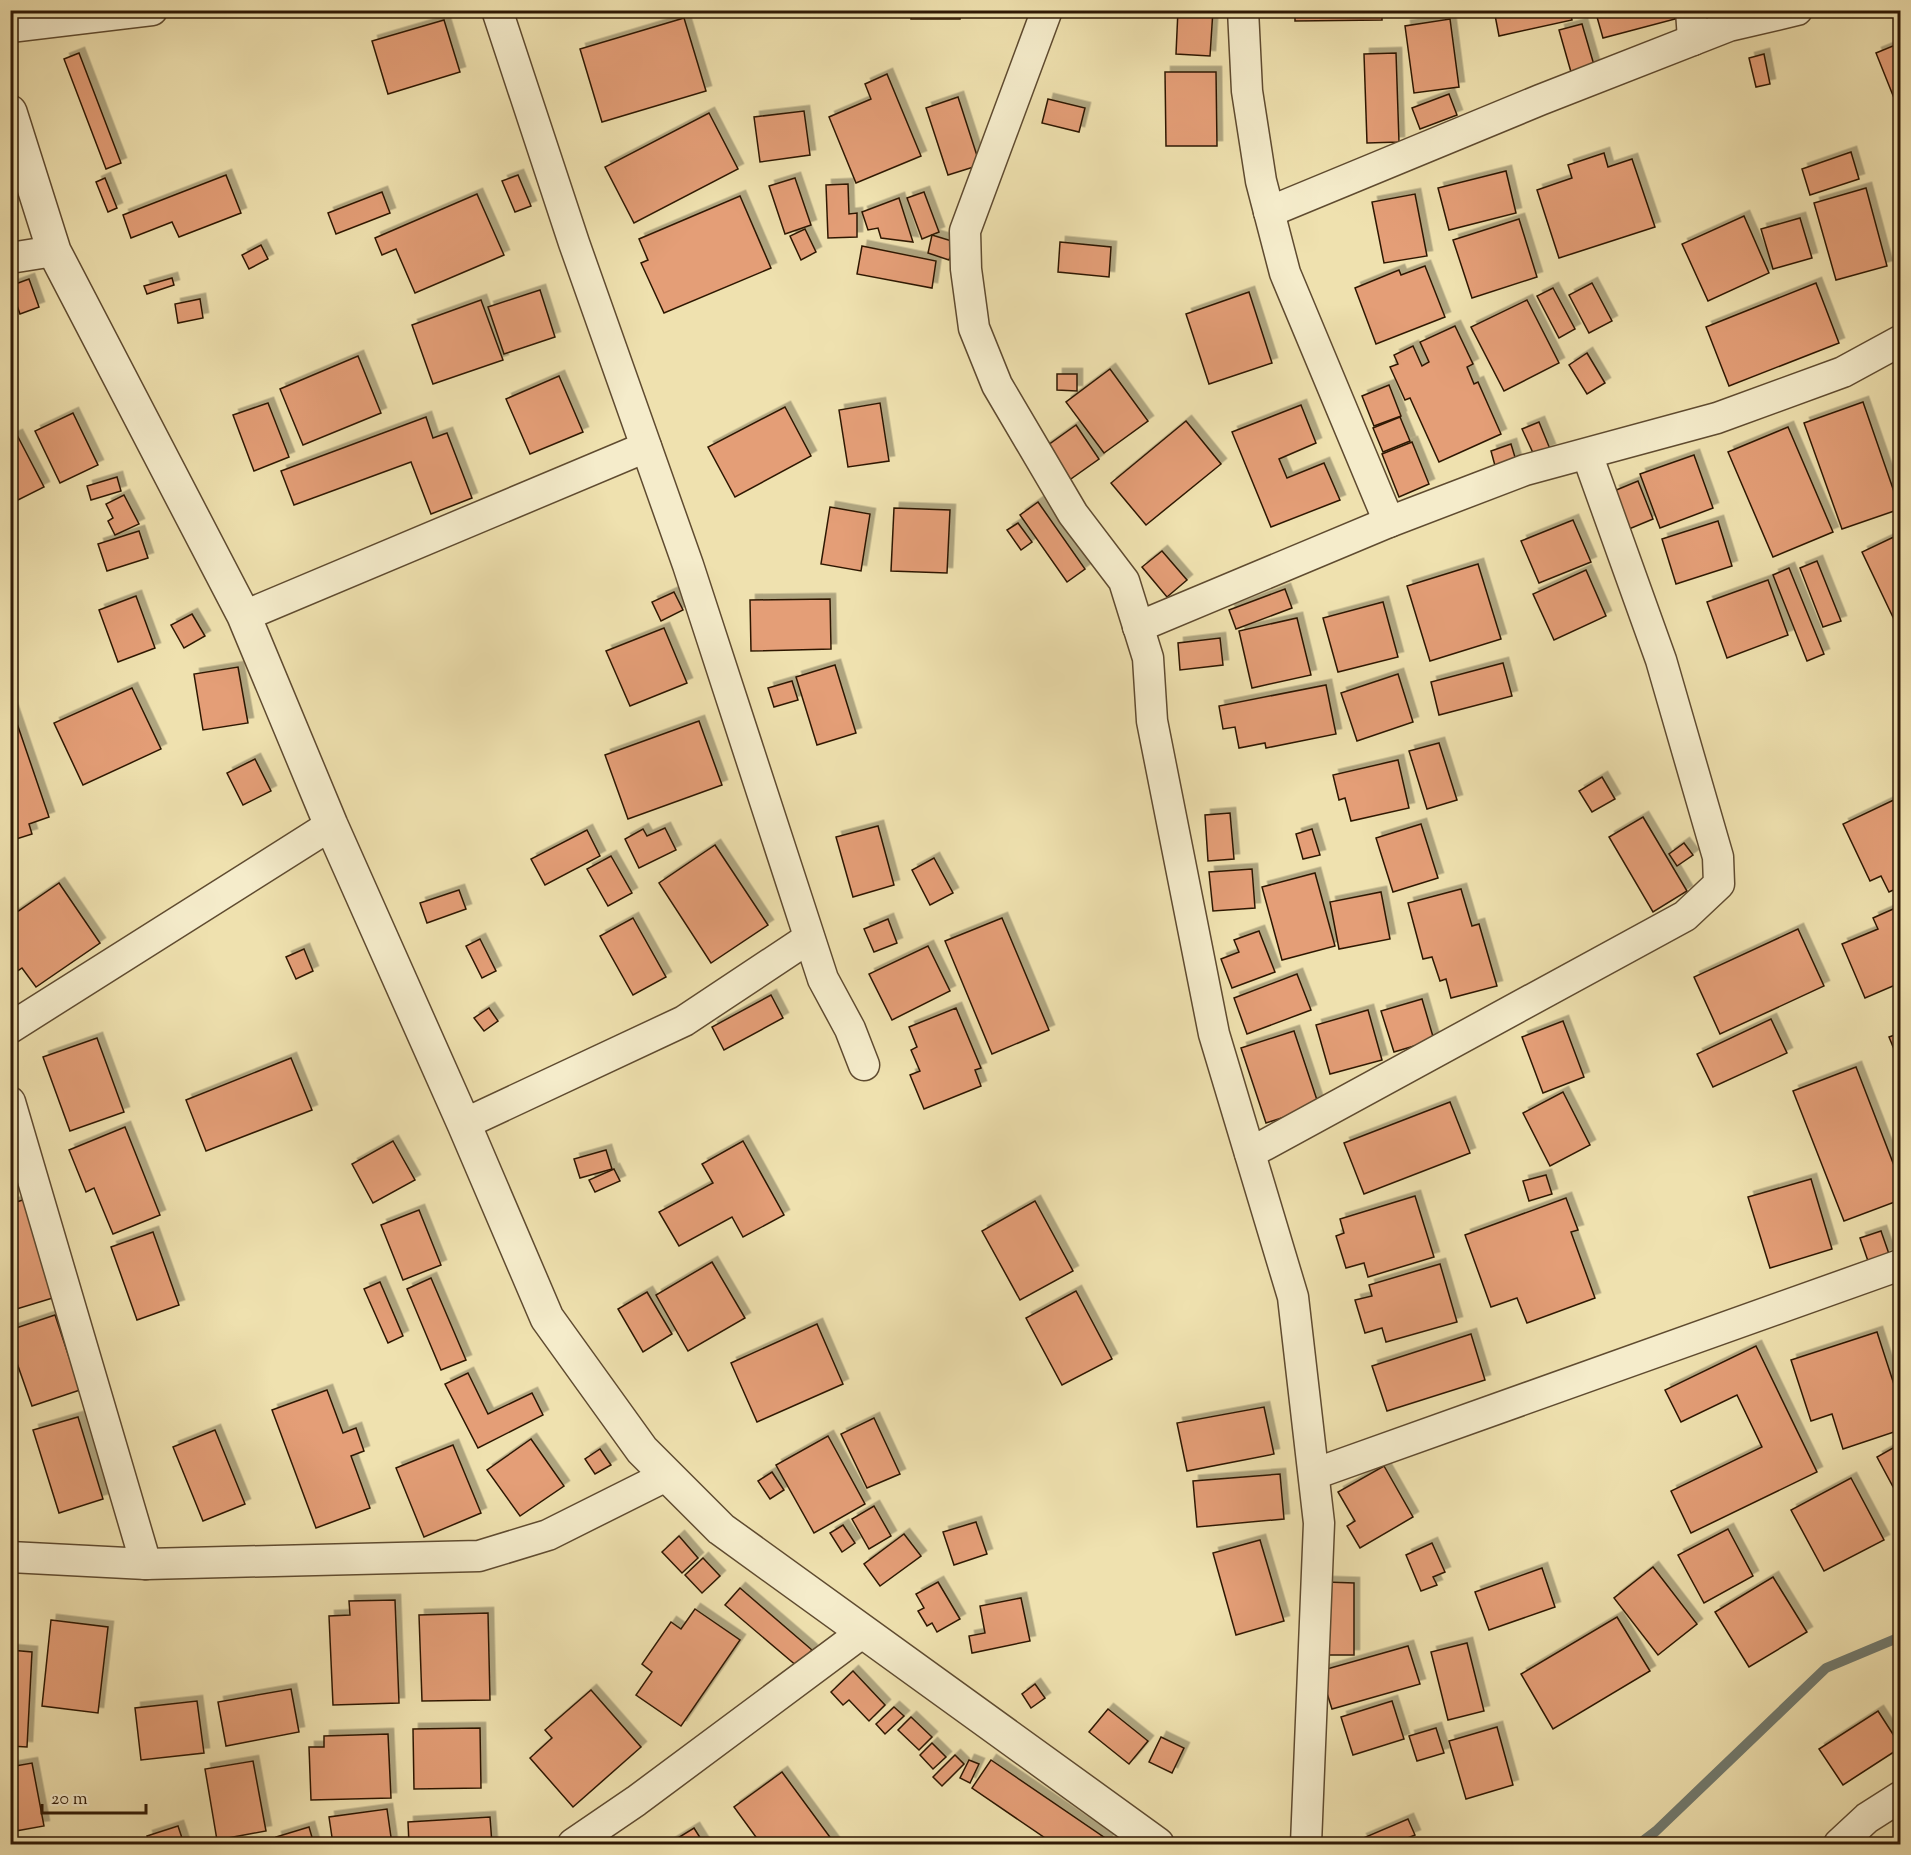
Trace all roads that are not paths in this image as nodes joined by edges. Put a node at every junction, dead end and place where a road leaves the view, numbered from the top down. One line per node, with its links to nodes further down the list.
1 (152, 10): 7 (street)
2 (497, 10): 14 (street)
3 (1047, 10): 18 (street)
4 (1244, 10): 10 (street)
5 (1691, 10): 8 (street)
6 (1797, 10): 8 (street)
7 (10, 27)
8 (1693, 40): 10 (street)
9 (10, 112): 11 (street)
10 (1269, 212): 16 (street)
11 (54, 251): 12 (street); 17 (street)
12 (10, 258)
13 (1900, 341): 15 (street)
14 (646, 447): 17 (street); 20 (street)
15 (1587, 454): 16 (street); 25 (street)
16 (1389, 522): 18 (street)
17 (244, 616): 19 (street)
18 (1138, 627): 25 (street)
19 (331, 825): 21 (street); 24 (street)
20 (809, 938): 22 (street); 24 (street)
21 (10, 1028)
22 (864, 1065)
23 (10, 1102): 30 (street)
24 (464, 1124): 28 (street)
25 (1250, 1153): 27 (street)
26 (1900, 1265): 27 (street)
27 (1314, 1474): 36 (street)
28 (668, 1475): 30 (street); 31 (street)
29 (10, 1557): 30 (street)
30 (146, 1564)
31 (863, 1632): 34 (street); 35 (street)
32 (1900, 1797): 33 (street)
33 (1857, 1838)
34 (573, 1845)
35 (1157, 1845)
36 (1306, 1845)

